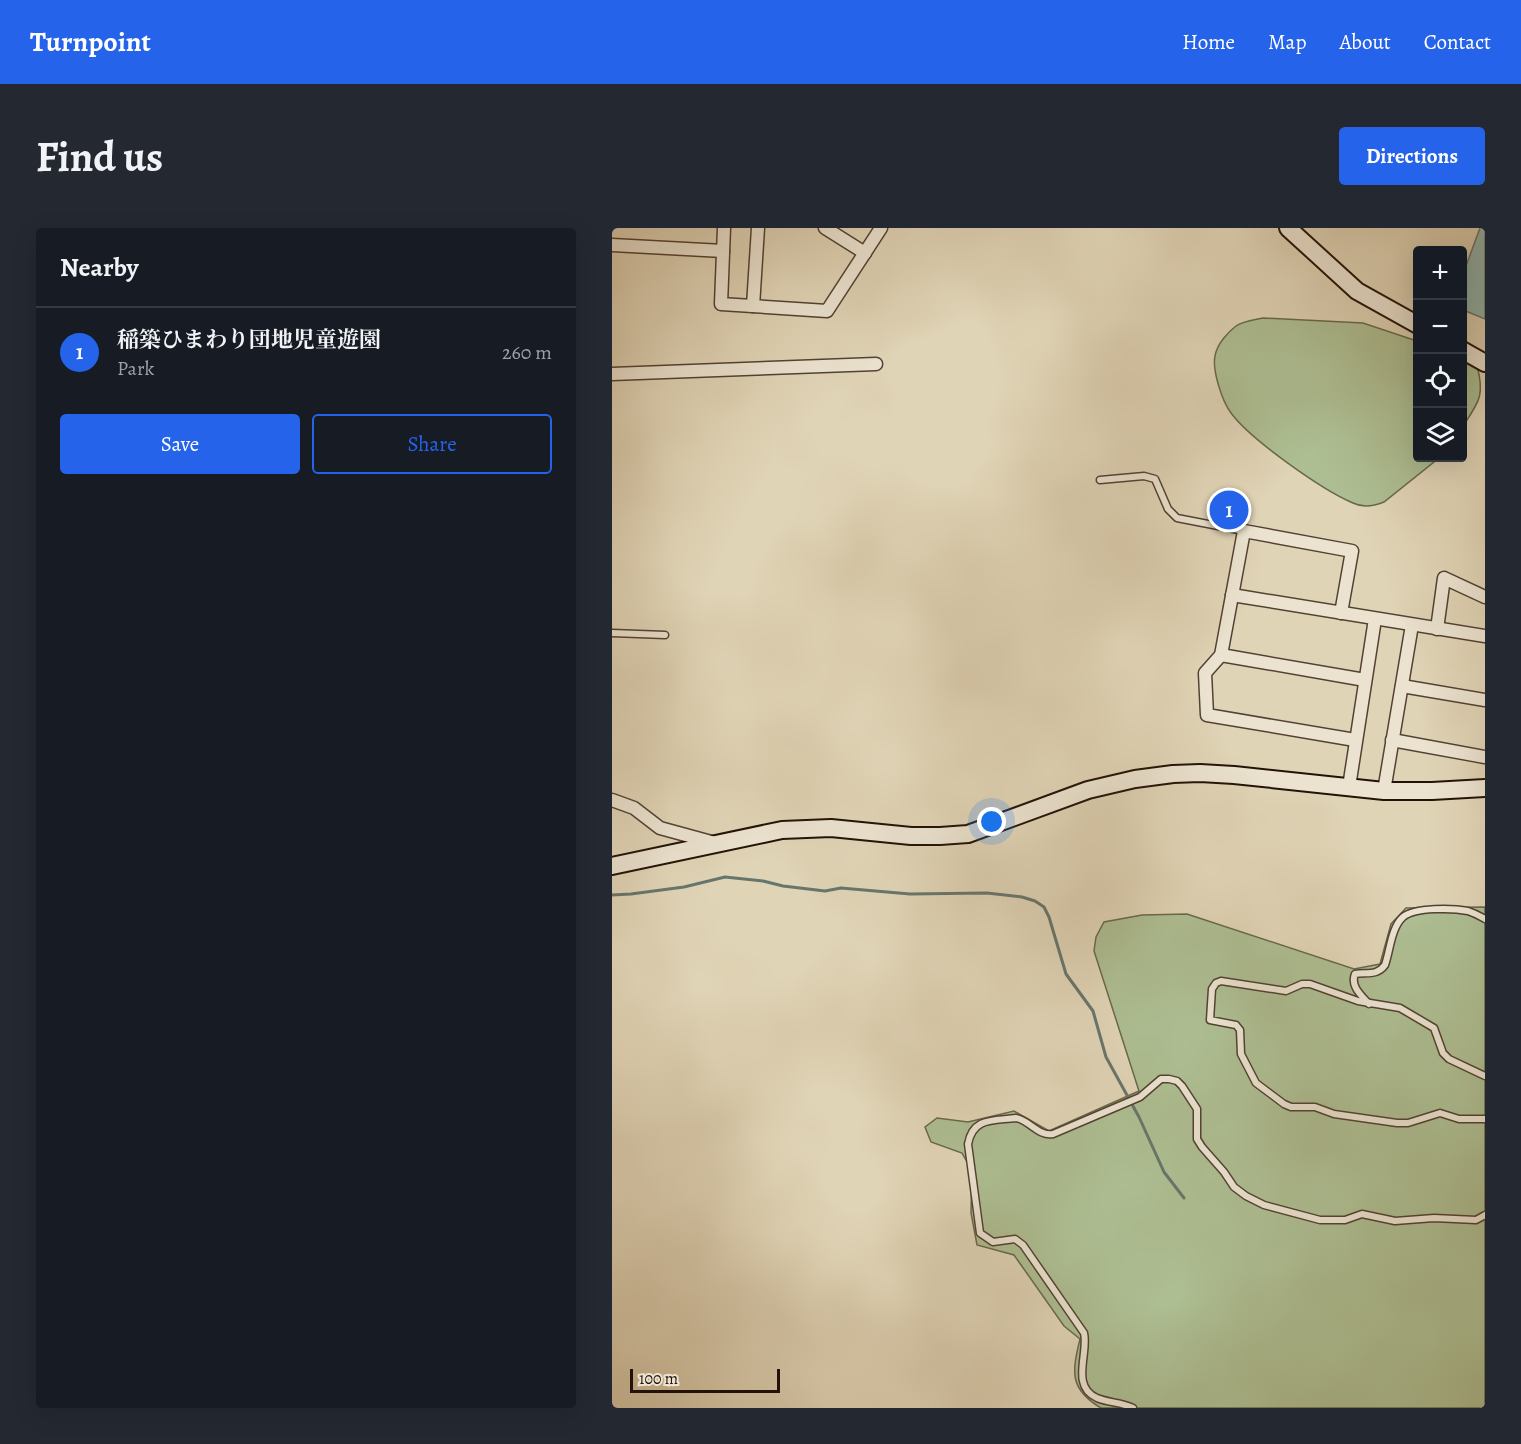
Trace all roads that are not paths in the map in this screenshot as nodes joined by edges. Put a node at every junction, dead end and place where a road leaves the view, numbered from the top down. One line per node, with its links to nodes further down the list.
1 (724, 228): 7 (street)
2 (758, 228): 9 (street)
3 (825, 228): 8 (street)
4 (881, 228): 8 (street)
5 (1288, 228): 10 (street)
6 (612, 245): 7 (street)
7 (723, 251): 9 (street)
8 (864, 253): 9 (street)
9 (753, 306)
10 (1413, 322)
11 (1467, 353): 12 (street)
12 (1485, 363)
13 (876, 364): 14 (street)
14 (612, 374)
15 (1100, 480): 16 (lane)
16 (1244, 531): 17 (street); 19 (street)
17 (1232, 595): 19 (street); 26 (street)
18 (1485, 597): 22 (street)
19 (1341, 613): 20 (street)
20 (1375, 619): 21 (street); 27 (street)
21 (1412, 625): 22 (street); 28 (street)
22 (1437, 629): 25 (street)
23 (612, 633): 24 (lane)
24 (665, 635)
25 (1485, 636)
26 (1221, 654): 27 (street); 31 (street)
27 (1365, 680): 31 (street)
28 (1402, 686): 29 (street); 30 (street)
29 (1485, 700)
30 (1392, 740): 32 (street); 35 (street)
31 (1355, 741): 33 (street)
32 (1485, 757)
33 (1349, 787): 35 (street); 37 (street)
34 (1485, 788): 35 (street)
35 (1384, 791)
36 (612, 800): 37 (street)
37 (715, 843): 38 (street)
38 (612, 866)
39 (1485, 919): 40 (lane)
40 (1369, 1004): 41 (lane); 42 (lane)
41 (1485, 1076)
42 (1485, 1119)
43 (1485, 1215): 44 (lane)
44 (1133, 1408)

